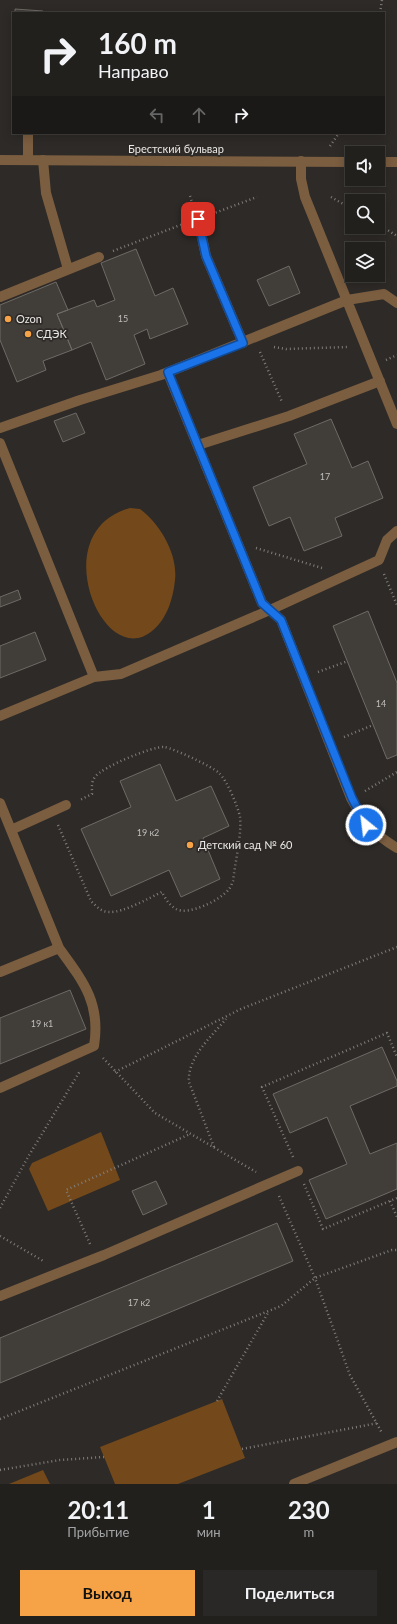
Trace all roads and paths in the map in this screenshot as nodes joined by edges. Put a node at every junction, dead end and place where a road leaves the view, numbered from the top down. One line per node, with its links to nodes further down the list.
1 (382, 0): 2 (path)
2 (380, 12)
3 (28, 134): 7 (street)
4 (338, 134): 5 (path)
5 (334, 141)
6 (0, 160): 7 (street, Брестский бульвар)
7 (28, 160): 8 (street, Брестский бульвар)
8 (43, 160): 9 (street, Брестский бульвар); 20 (street)
9 (301, 161): 10 (street, Брестский бульвар); 22 (street)
10 (345, 162)
11 (385, 162): 12 (street)
12 (397, 162)
13 (257, 197): 16 (path)
14 (331, 197): 15 (path)
15 (345, 205)
16 (198, 219): 19 (path); 24 (street)
17 (385, 228): 18 (path)
18 (397, 236)
19 (99, 257): 20 (street)
20 (68, 269): 21 (street)
21 (0, 297)
22 (347, 300): 23 (street); 25 (street); 28 (street)
23 (397, 303)
24 (243, 343): 25 (street); 27 (street)
25 (256, 343): 26 (path); 29 (path)
26 (356, 346)
27 (168, 372): 31 (street); 33 (street)
28 (380, 380): 29 (street); 30 (street)
29 (288, 416): 33 (street)
30 (397, 424)
31 (0, 428)
32 (0, 443): 41 (street)
33 (198, 445): 39 (street)
34 (397, 531): 36 (street)
35 (255, 548): 37 (path)
36 (379, 560): 38 (path); 39 (street)
37 (326, 569)
38 (397, 605)
39 (270, 610): 41 (street); 42 (street)
40 (348, 661): 42 (path)
41 (94, 677): 43 (street)
42 (304, 678): 45 (street)
43 (0, 716)
44 (373, 725): 45 (path)
45 (329, 743): 47 (street)
46 (397, 772): 47 (path)
47 (352, 798): 52 (street)
48 (0, 803): 51 (street)
49 (66, 805): 50 (street); 50 (path)
50 (52, 812): 51 (street)
51 (11, 830): 54 (street)
52 (397, 848)
53 (397, 947): 56 (path)
54 (59, 948): 55 (street); 57 (street)
55 (0, 972)
56 (227, 1017): 59 (path); 62 (path)
57 (94, 1046): 59 (path); 60 (street); 67 (path)
58 (397, 1058): 63 (path)
59 (115, 1072): 61 (path)
60 (0, 1088)
61 (190, 1134): 62 (path); 71 (path)
62 (214, 1147): 64 (path)
63 (298, 1171): 64 (street); 66 (path)
64 (273, 1182): 71 (street); 73 (path)
65 (397, 1198): 66 (path)
66 (390, 1201): 68 (path)
67 (0, 1208)
68 (397, 1217)
69 (0, 1236): 72 (path)
70 (397, 1250): 73 (path)
71 (96, 1258): 72 (street)
72 (61, 1271): 74 (street)
73 (315, 1278): 75 (path); 78 (path)
74 (0, 1296)
75 (270, 1310): 76 (path); 77 (path)
76 (217, 1401)
77 (0, 1420)
78 (378, 1423): 79 (path); 80 (path)
79 (392, 1444): 83 (street)
80 (242, 1449)
81 (104, 1457): 82 (path)
82 (0, 1470)
83 (294, 1484)

